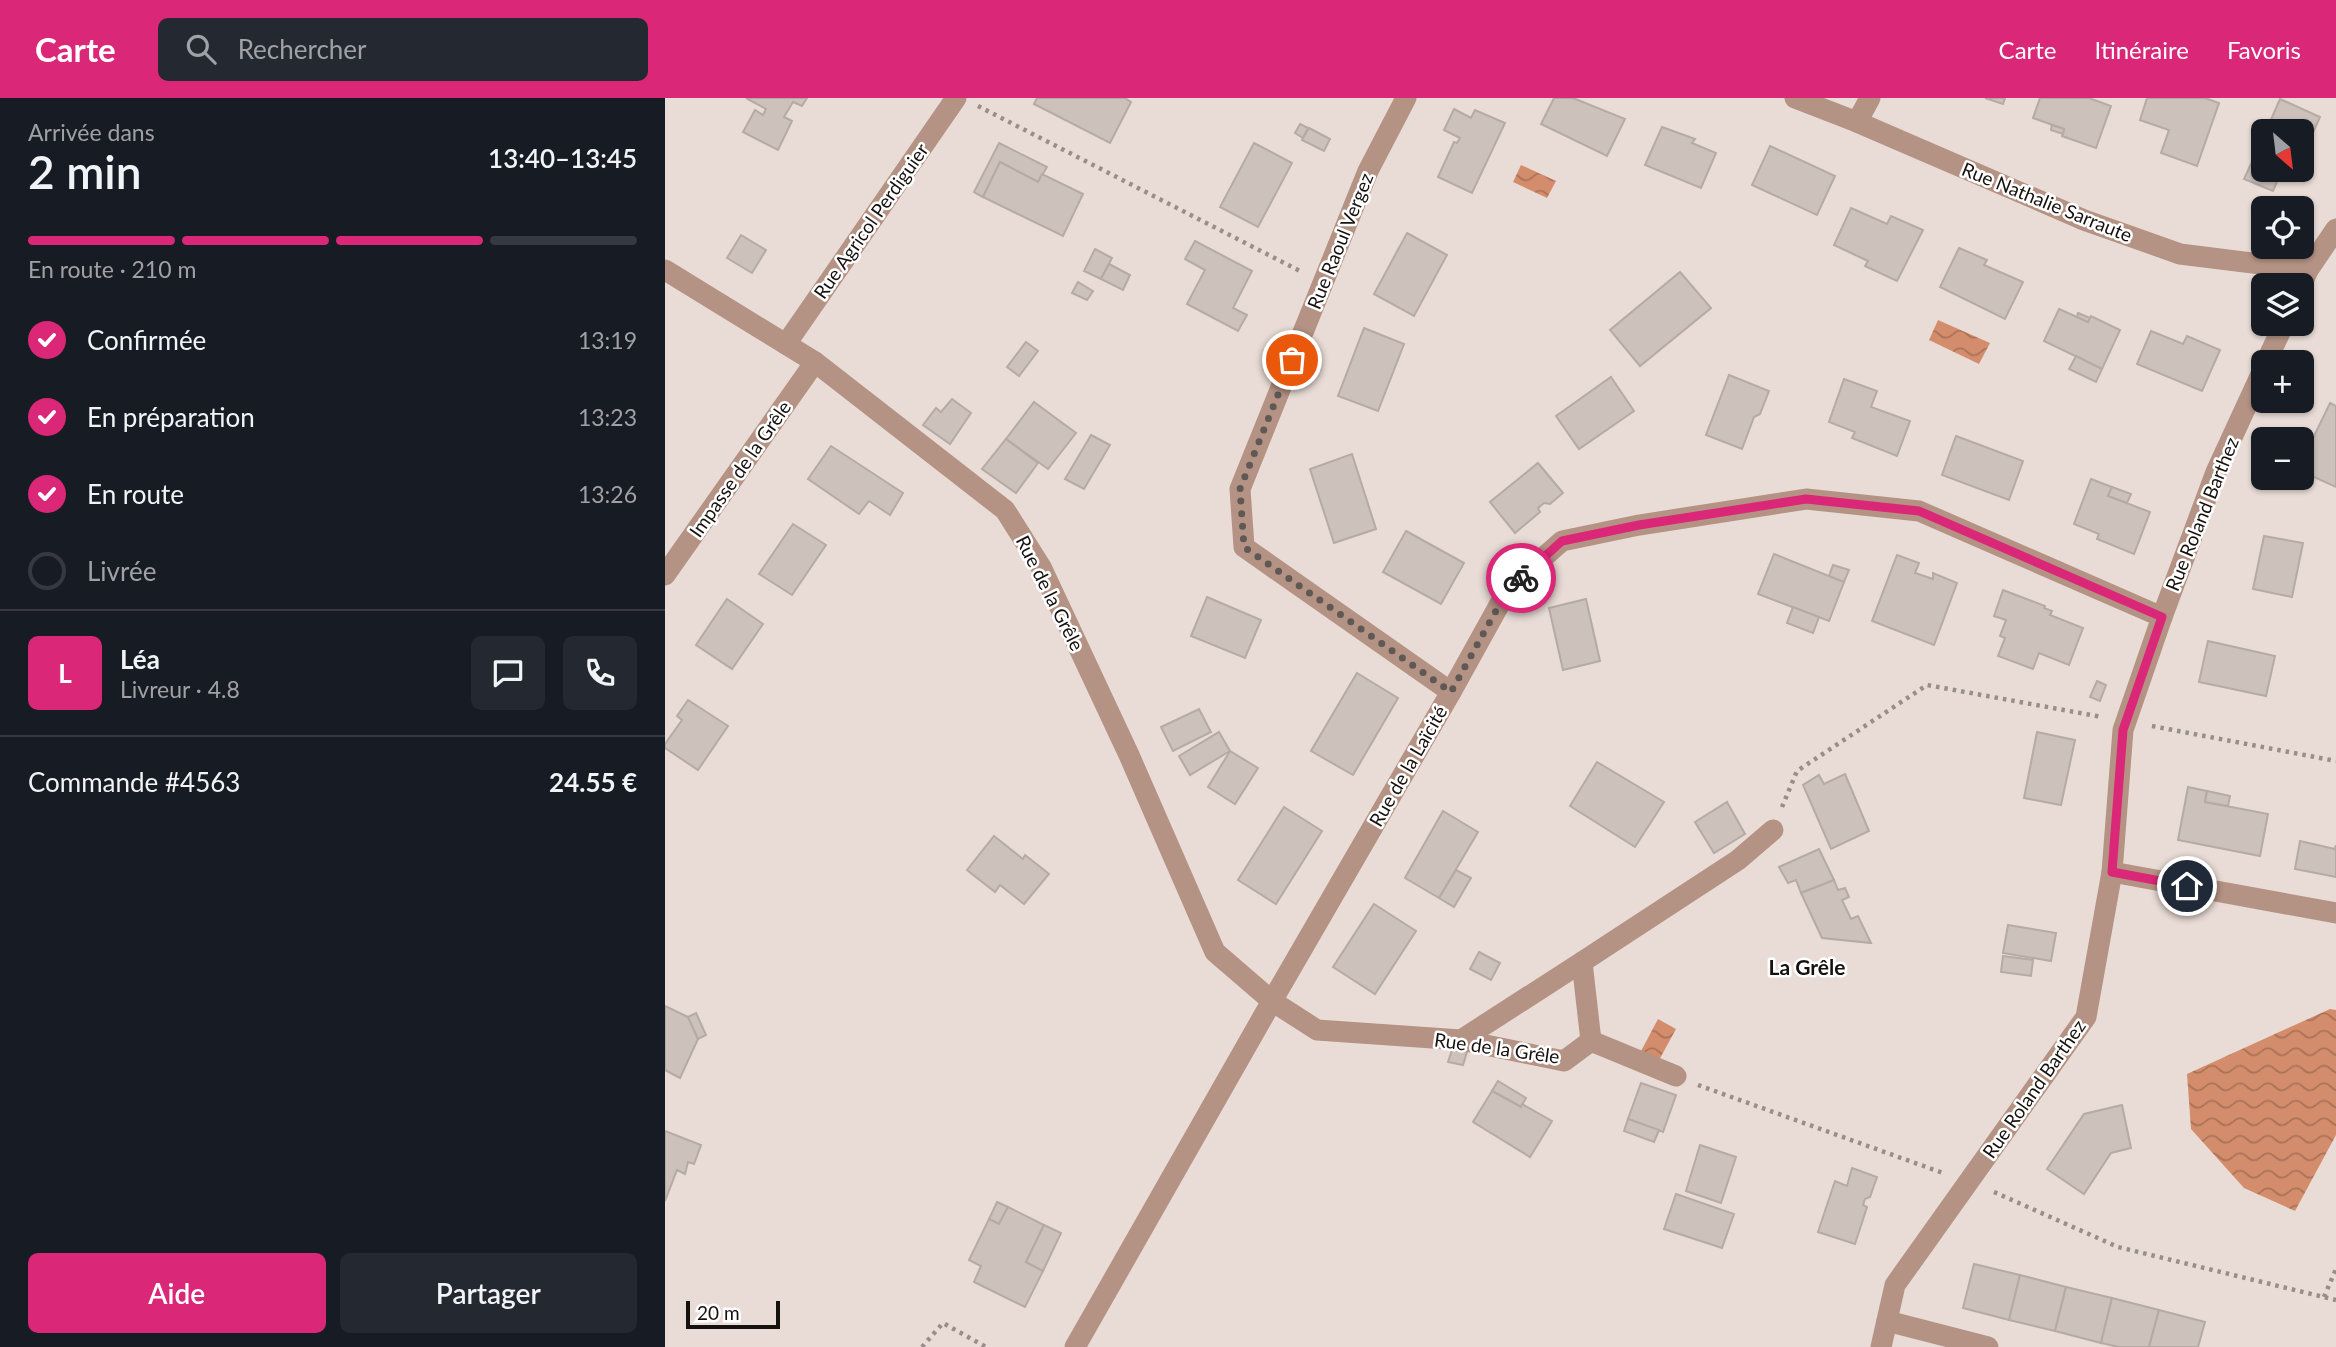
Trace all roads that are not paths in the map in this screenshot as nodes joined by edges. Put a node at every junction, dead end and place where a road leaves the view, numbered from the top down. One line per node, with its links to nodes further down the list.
1 (1406, 98): 15 (street, Rue Raoul Vergez)
2 (1795, 98): 5 (street, Rue Nathalie Sarraute)
3 (1870, 98): 5 (street)
4 (966, 101): 10 (street, Rue Agricol Perdiguier)
5 (1857, 122): 8 (street, Rue Nathalie Sarraute)
6 (2336, 229): 9 (street)
7 (665, 270): 10 (street, Rue de la Grêle)
8 (2279, 273)
9 (2308, 273)
10 (786, 344): 11 (street, Rue de la Grêle)
11 (815, 362): 13 (street, Impasse de la Grêle); 20 (street, Rue de la Grêle)
12 (2251, 396): 14 (street, Rue Roland Barthez)
13 (665, 575)
14 (2162, 617): 15 (street, Rue de la Laïcité); 17 (street, Rue Roland Barthez)
15 (1451, 692): 20 (street, Rue de la Laïcité)
16 (1773, 830): 19 (street)
17 (2112, 872): 18 (street); 24 (street, Rue Roland Barthez)
18 (2336, 913)
19 (1582, 962): 21 (street); 22 (street)
20 (1272, 1001): 21 (street, Rue de la Grêle); 25 (street)
21 (1461, 1040): 22 (street, Rue de la Grêle)
22 (1591, 1041): 23 (street)
23 (1676, 1076)
24 (1887, 1321): 26 (street, Rue Roland Barthez); 27 (street)
25 (1075, 1347)
26 (1881, 1347)
27 (1988, 1347)

